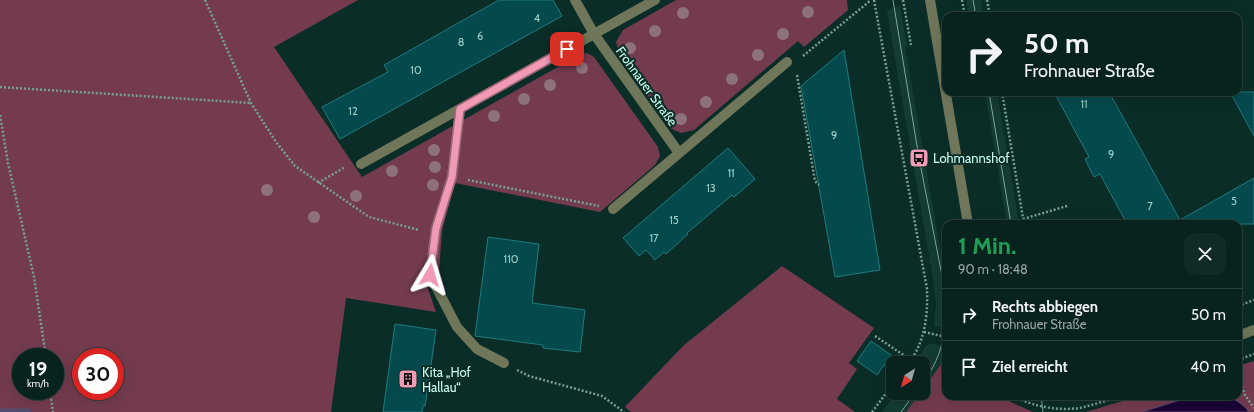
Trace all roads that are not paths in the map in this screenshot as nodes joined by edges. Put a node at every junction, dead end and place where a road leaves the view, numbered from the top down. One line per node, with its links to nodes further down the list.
1 (575, 0): 4 (street, Frohnauer Straße)
2 (655, 0): 4 (street)
3 (930, 0): 6 (street)
4 (594, 34): 8 (street); 9 (street, Frohnauer Straße)
5 (791, 63): 9 (street)
6 (942, 71)
7 (946, 96): 12 (street)
8 (460, 109): 10 (street); 15 (street)
9 (679, 153): 11 (street)
10 (361, 164)
11 (613, 208)
12 (967, 220)
13 (1254, 330): 14 (street)
14 (1242, 334)
15 (504, 363)

